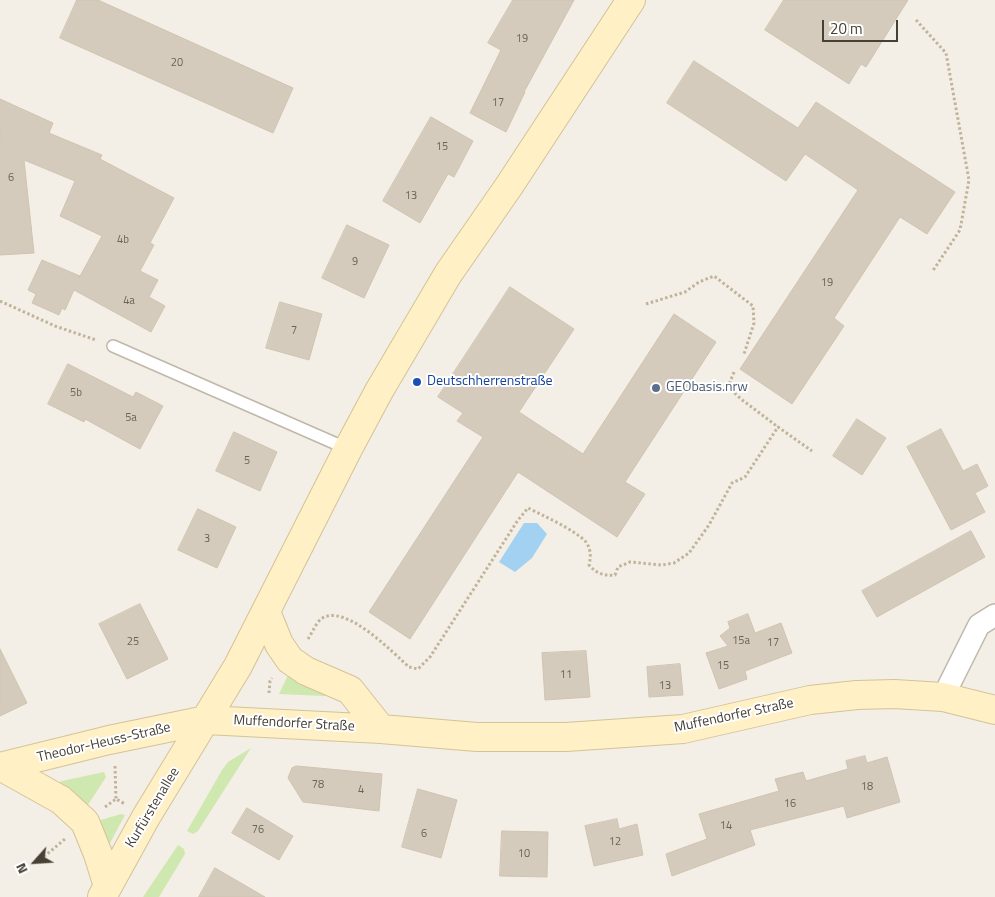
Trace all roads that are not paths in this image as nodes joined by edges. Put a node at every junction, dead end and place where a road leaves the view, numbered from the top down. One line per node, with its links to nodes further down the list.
1 (631, 0): 3 (street)
2 (113, 346): 3 (lane)
3 (348, 449): 4 (street)
4 (266, 612): 8 (street); 9 (street, Muffendorfer Straße)
5 (995, 615): 6 (street)
6 (943, 697): 7 (street, Muffendorfer Straße); 9 (street, Muffendorfer Straße)
7 (995, 710)
8 (206, 720): 9 (street, Muffendorfer Straße); 10 (street, Theodor-Heuss-Straße); 11 (street, Kurfürstenallee)
9 (382, 729)
10 (1, 767): 11 (street, Theodor-Heuss-Straße)
11 (105, 892)

